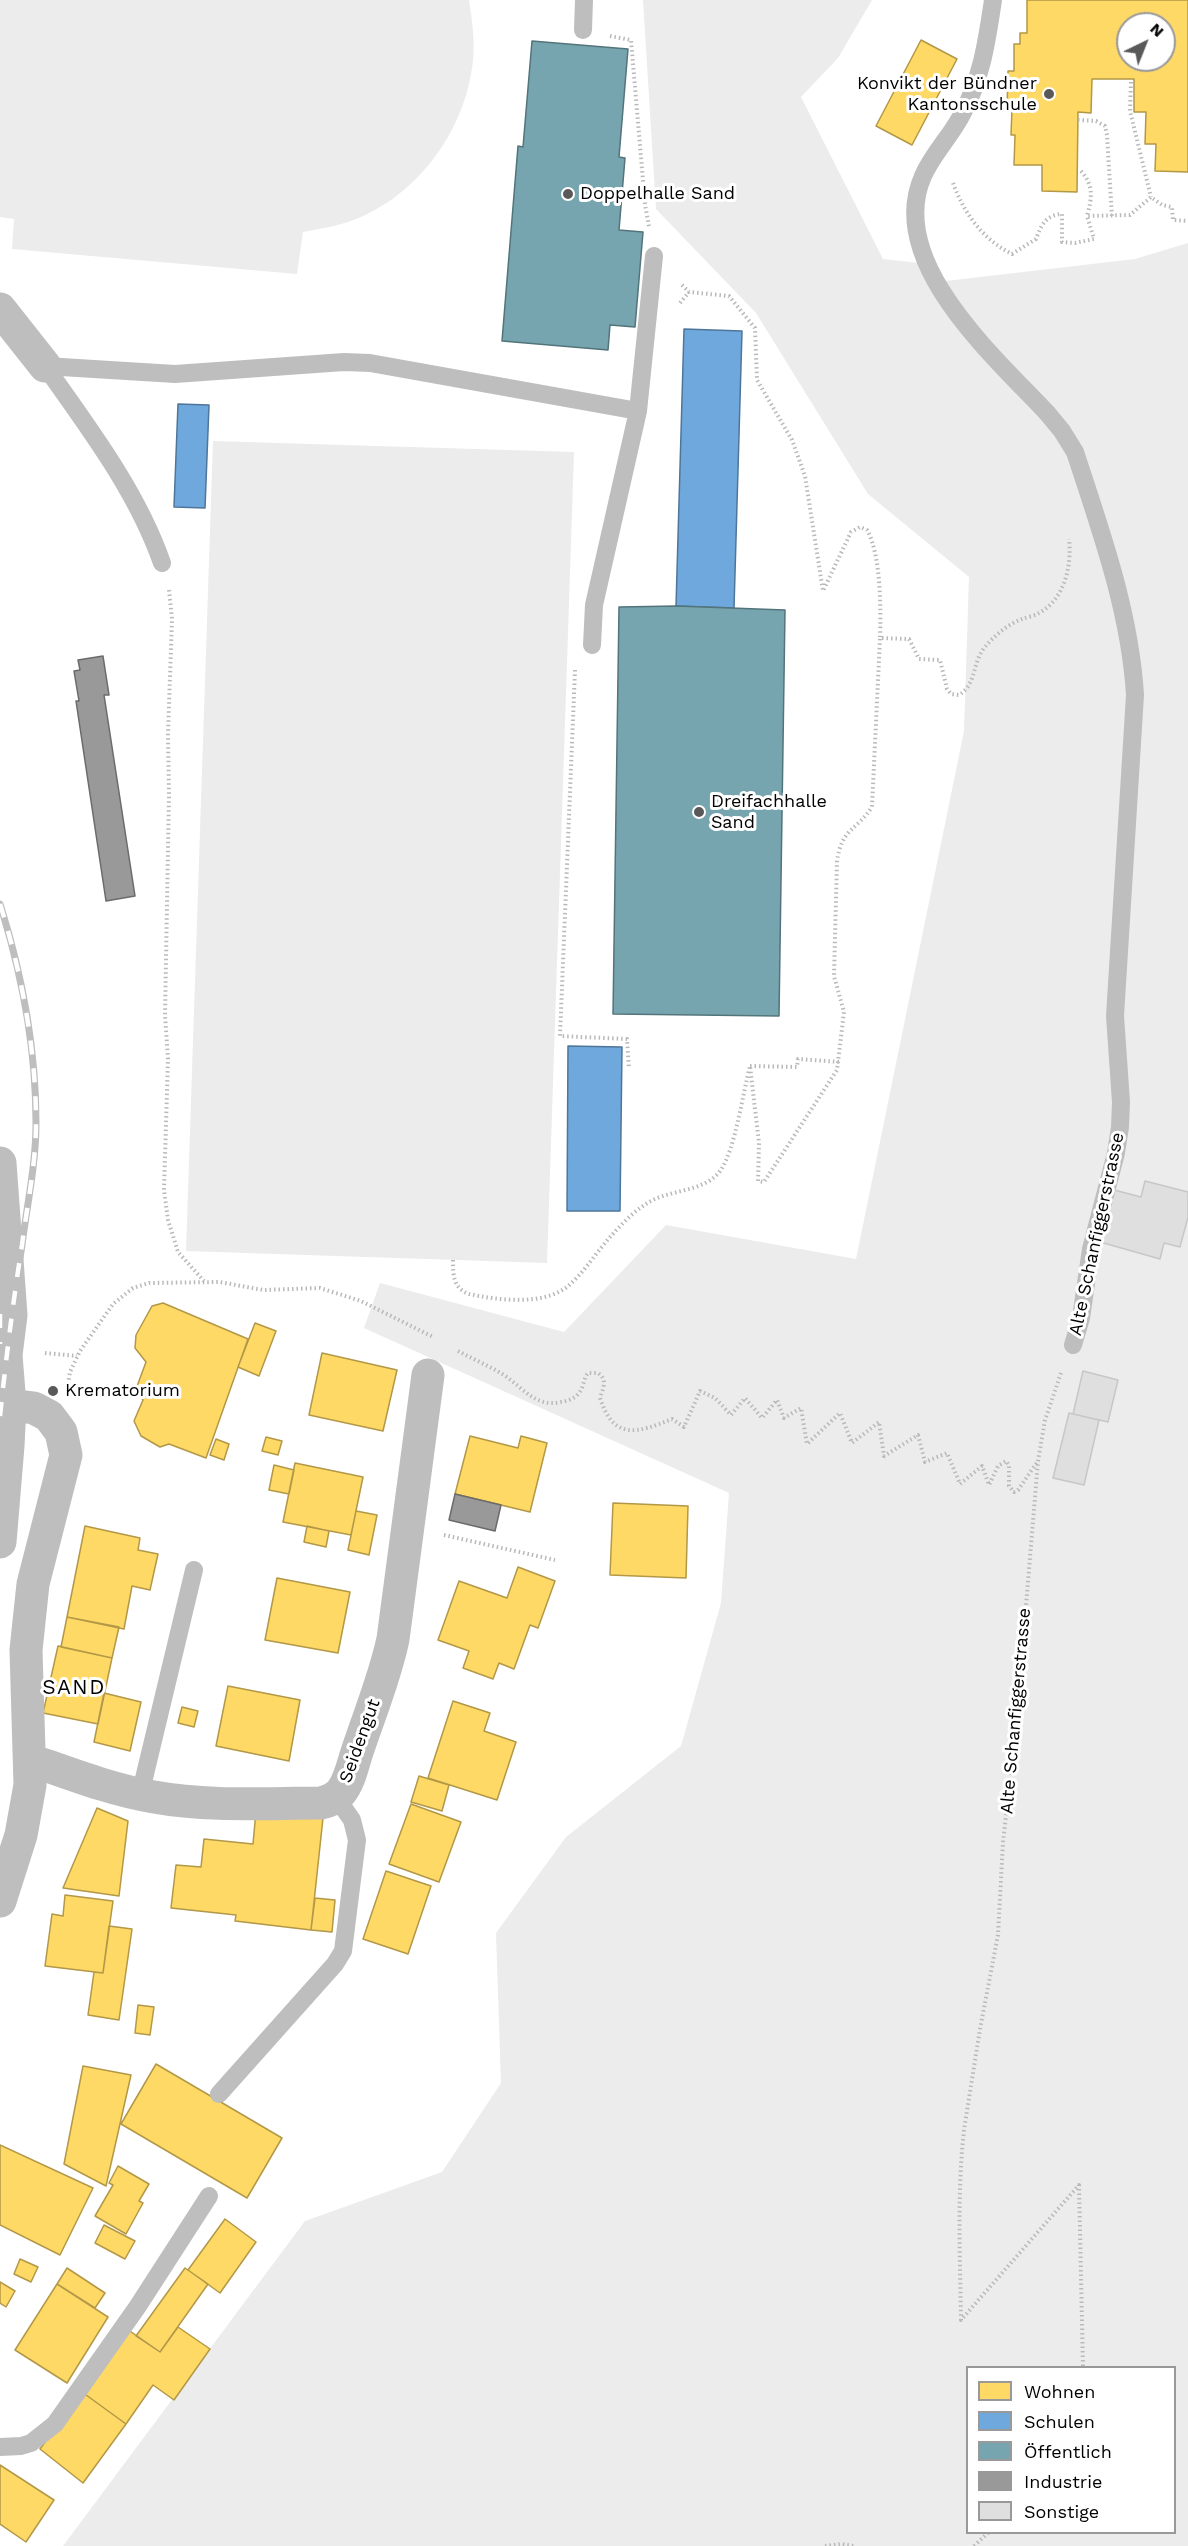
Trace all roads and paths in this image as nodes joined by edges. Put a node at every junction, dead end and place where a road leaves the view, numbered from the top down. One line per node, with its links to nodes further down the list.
1 (584, 0): 3 (lane)
2 (993, 0): 27 (lane, Alte Schanfiggerstrasse)
3 (583, 30): 12 (path)
4 (1131, 82): 8 (path)
5 (1078, 120): 10 (path)
6 (1081, 171): 9 (path)
7 (952, 178): 9 (path)
8 (1151, 197): 10 (path); 11 (path)
9 (1087, 216): 10 (path)
10 (1112, 217)
11 (1188, 221)
12 (654, 256): 15 (lane); 18 (path)
13 (0, 309): 14 (street)
14 (45, 366): 15 (lane); 17 (lane)
15 (638, 411): 19 (lane)
16 (1068, 536): 18 (path)
17 (162, 562): 25 (path)
18 (880, 638): 20 (path)
19 (592, 645): 22 (path)
20 (840, 1062): 21 (path); 21 (path)
21 (750, 1065): 24 (path)
22 (629, 1070)
23 (0, 1163): 32 (street)
24 (453, 1260)
25 (205, 1282): 26 (path); 30 (path)
26 (437, 1339)
27 (1073, 1345): 34 (path, Alte Schanfiggerstrasse)
28 (456, 1350): 34 (path)
29 (41, 1354): 30 (path)
30 (77, 1356): 33 (path)
31 (428, 1375): 35 (street, Seidengut)
32 (10, 1405): 33 (street); 36 (street)
33 (54, 1421): 39 (street)
34 (1038, 1461): 45 (path, Alte Schanfiggerstrasse)
35 (408, 1527): 37 (path); 41 (street, Seidengut)
36 (0, 1542)
37 (555, 1560)
38 (194, 1570): 40 (lane)
39 (31, 1760): 40 (street, Seidengut); 42 (street)
40 (140, 1795): 41 (street, Seidengut)
41 (336, 1797): 43 (lane)
42 (0, 1901)
43 (219, 2094)
44 (208, 2196): 46 (lane)
45 (1083, 2366)
46 (0, 2447)
47 (987, 2534): 50 (path)
48 (825, 2546): 49 (path)
49 (854, 2546)
50 (974, 2546)

